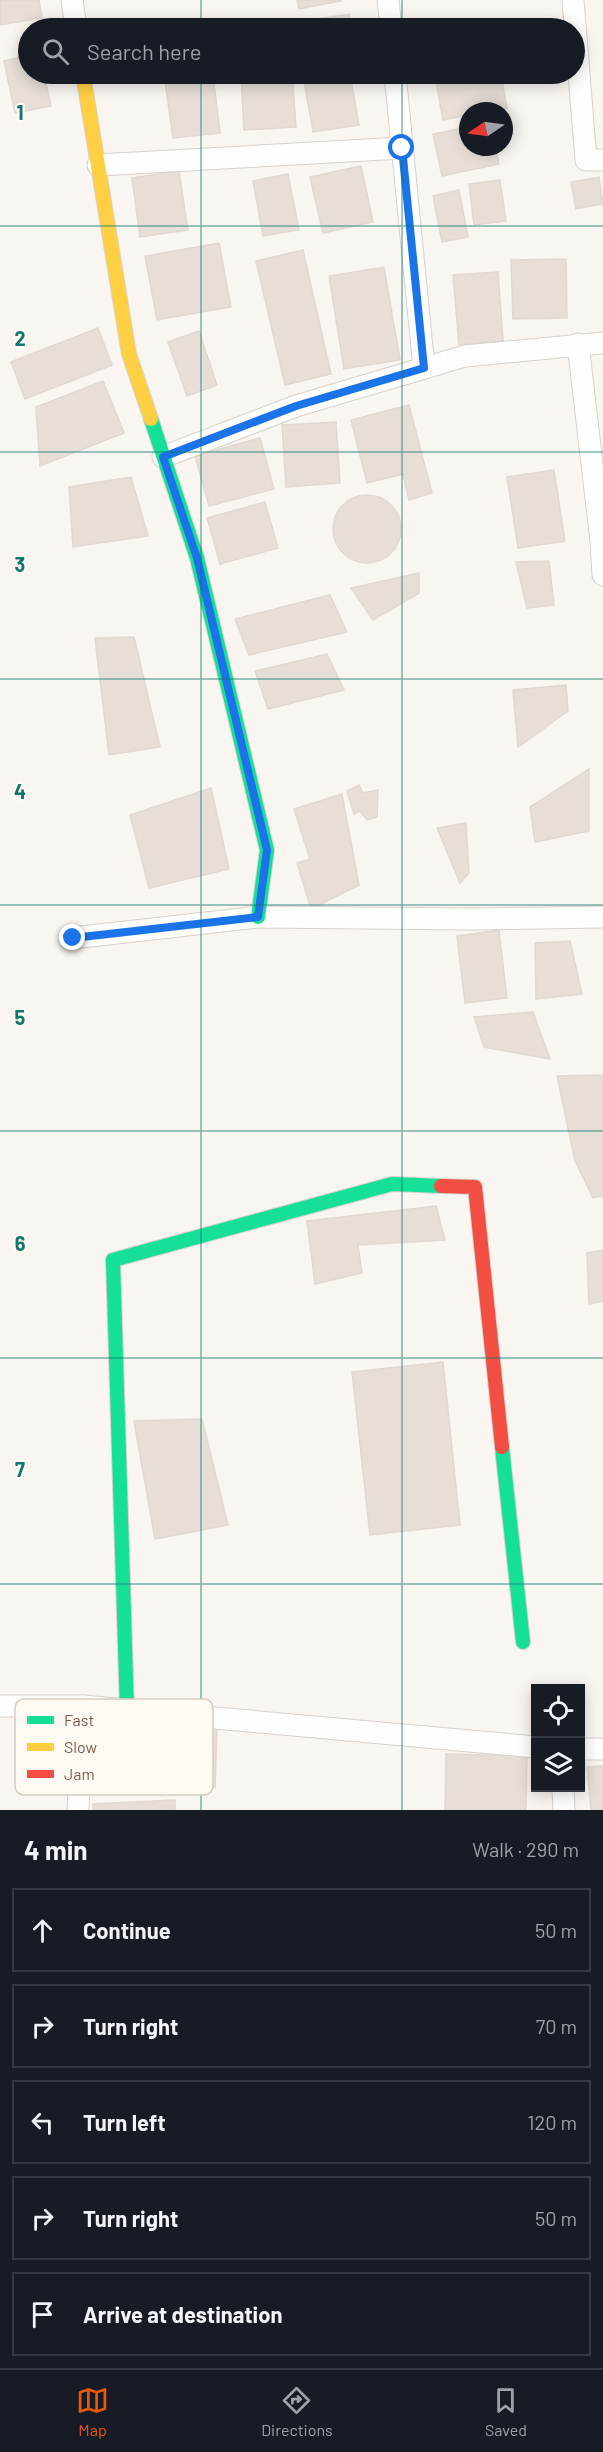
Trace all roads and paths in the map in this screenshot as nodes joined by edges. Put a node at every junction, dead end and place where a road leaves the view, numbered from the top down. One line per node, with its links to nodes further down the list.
1 (72, 0): 4 (street)
2 (388, 0): 5 (street)
3 (573, 0): 6 (street)
4 (75, 18)
5 (390, 18)
6 (574, 18)
7 (85, 84): 12 (street)
8 (396, 84): 10 (street)
9 (580, 84): 11 (street)
10 (402, 148): 12 (street); 15 (street)
11 (603, 160)
12 (98, 165): 16 (street)
13 (603, 343): 14 (street)
14 (578, 344): 15 (street); 17 (street)
15 (424, 368): 16 (street)
16 (163, 457): 18 (street)
17 (603, 575)
18 (258, 917): 19 (street); 20 (street)
19 (603, 917)
20 (73, 938)
21 (523, 1641): 22 (street)
22 (127, 1699)
23 (213, 1718): 24 (street)
24 (531, 1747)
25 (585, 1749): 26 (street)
26 (603, 1749)
27 (563, 1792): 30 (street)
28 (79, 1795): 29 (street)
29 (78, 1810)
30 (564, 1810)

